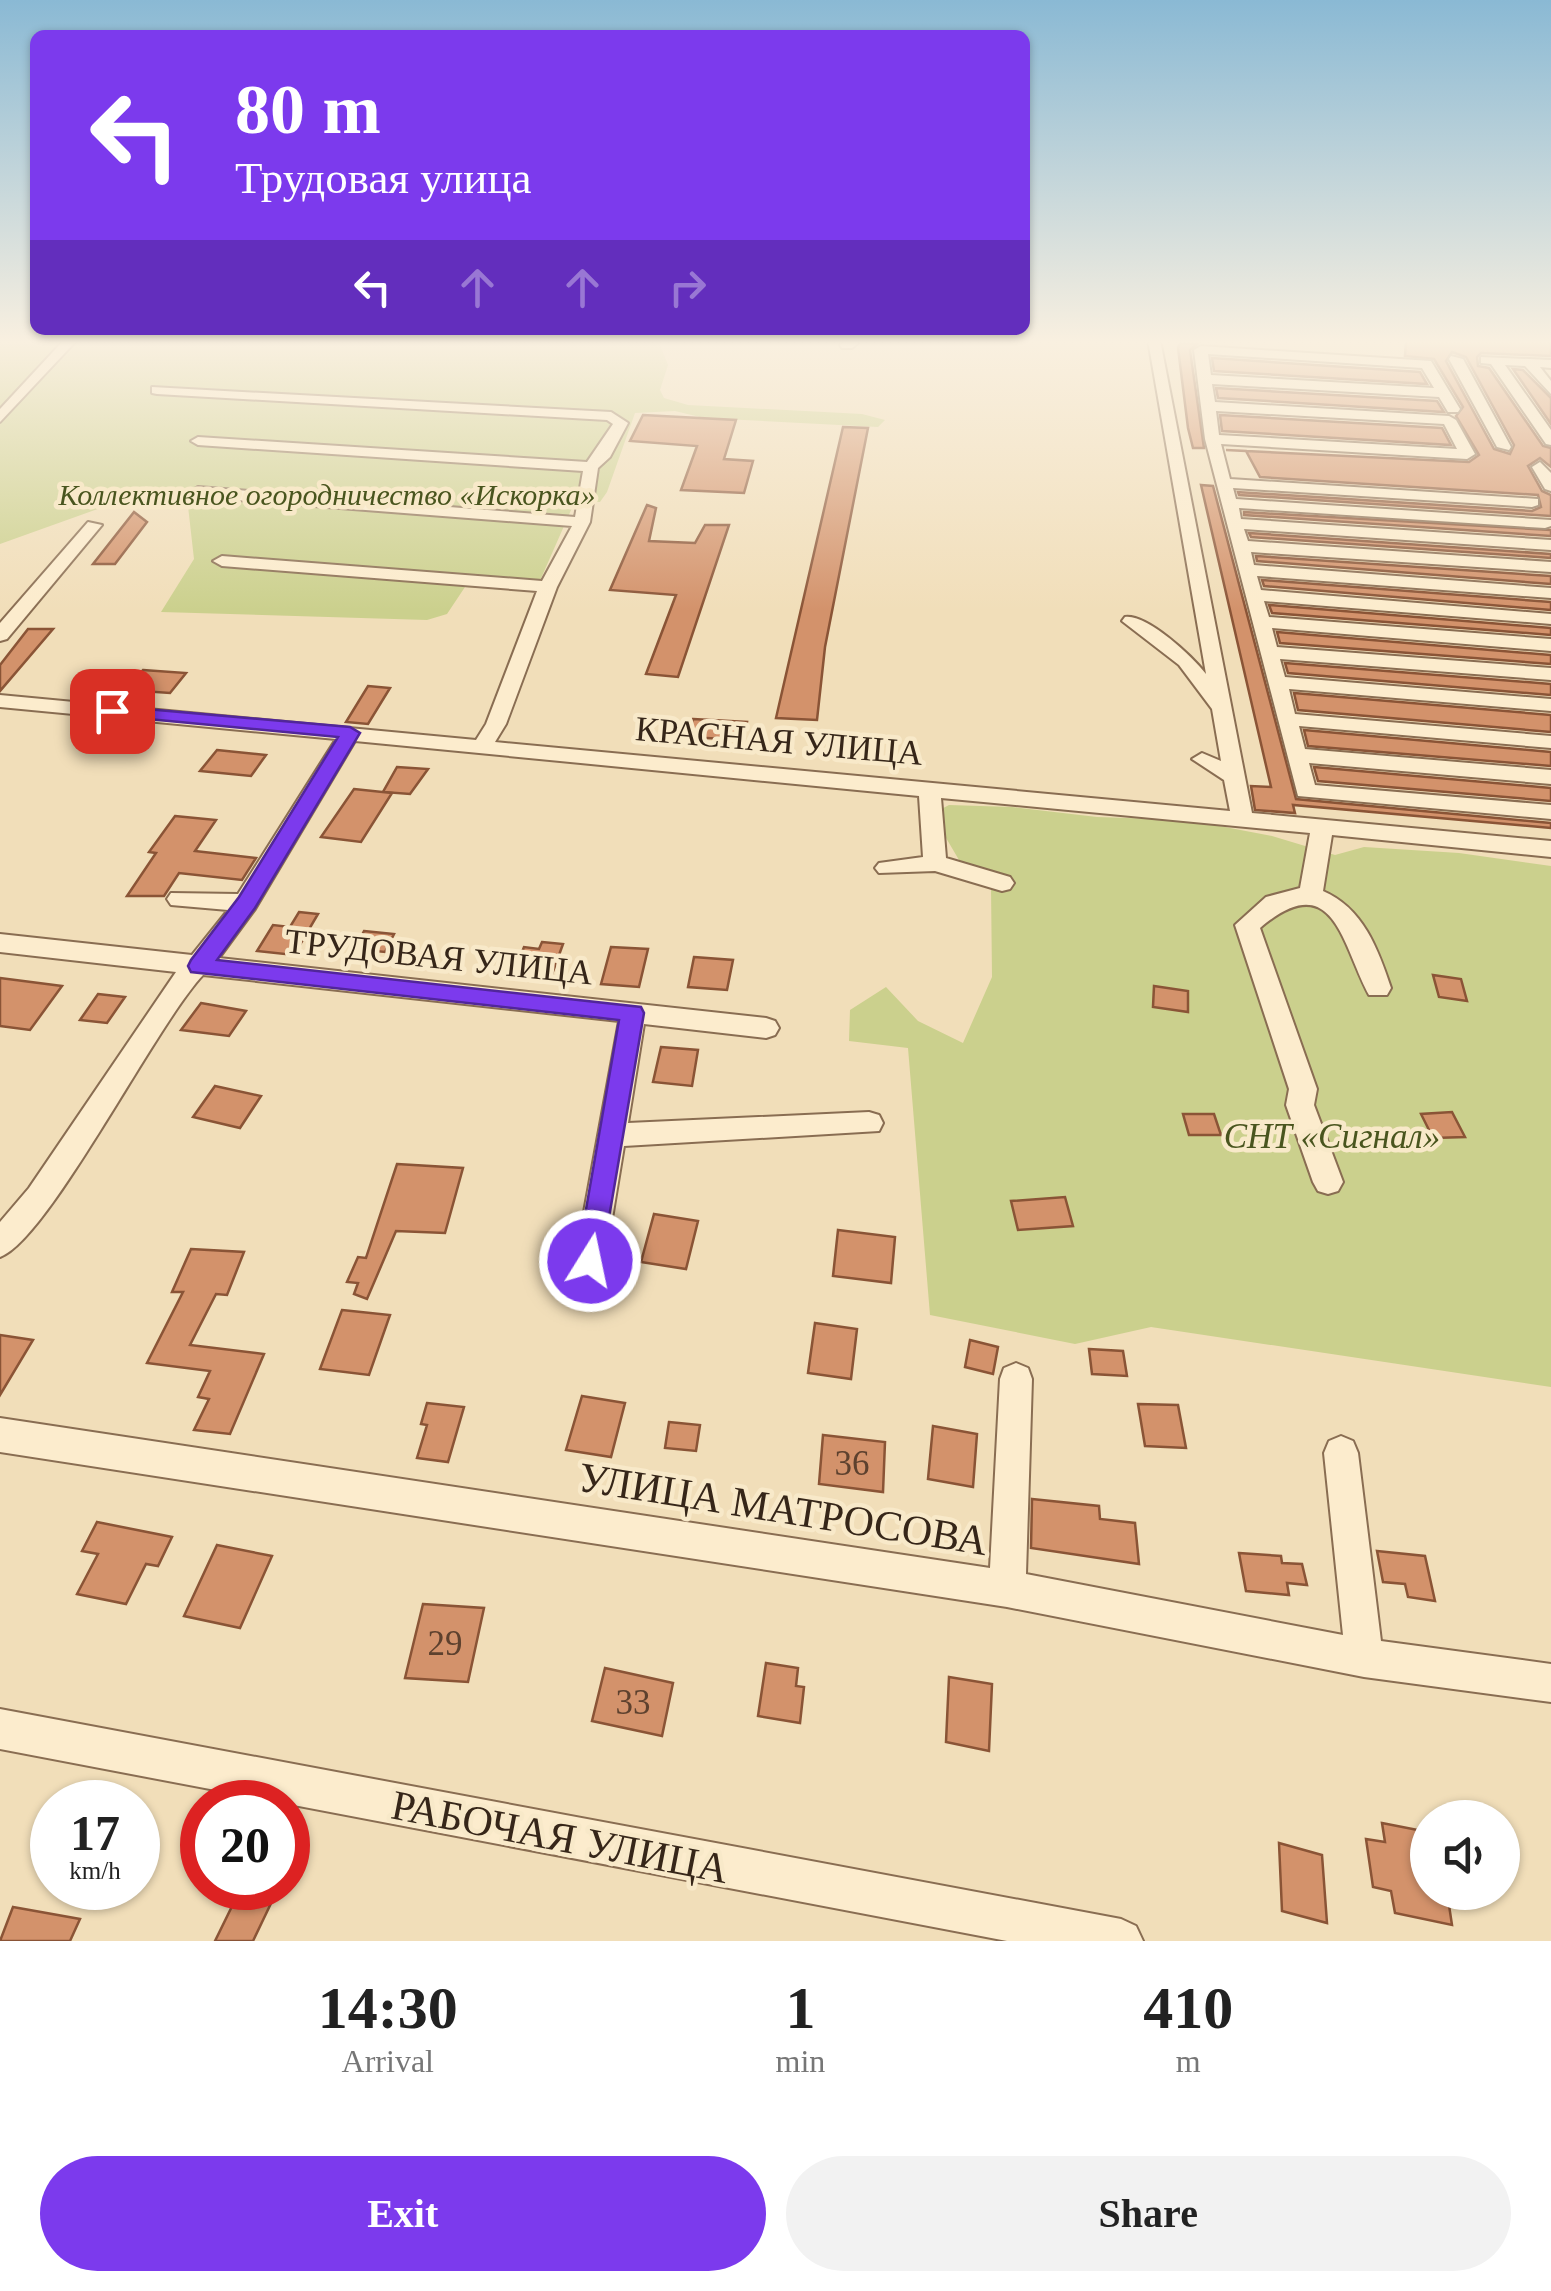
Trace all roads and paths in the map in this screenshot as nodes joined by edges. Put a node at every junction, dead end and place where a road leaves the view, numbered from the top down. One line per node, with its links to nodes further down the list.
1 (617, 431): 9 (street)
2 (1171, 431): 38 (street)
3 (1213, 431): 11 (street)
4 (1352, 431): 5 (street)
5 (1456, 431)
6 (1495, 431): 8 (street)
7 (198, 441): 9 (street)
8 (1504, 447)
9 (591, 467): 15 (street)
10 (1551, 468): 12 (street)
11 (1223, 482): 14 (street); 18 (street)
12 (1551, 486)
13 (198, 492): 15 (street)
14 (1229, 504): 16 (street); 18 (street)
15 (582, 522): 24 (street)
16 (1234, 523): 19 (street); 20 (street)
17 (94, 525): 27 (street)
18 (1548, 528)
19 (1551, 544)
20 (1240, 546): 22 (street); 23 (street)
21 (222, 561): 24 (street)
22 (1551, 567)
23 (1247, 570): 25 (street); 26 (street)
24 (548, 588): 42 (street)
25 (1551, 593)
26 (1254, 595): 28 (street); 30 (street)
27 (9, 610): 31 (street)
28 (1551, 618)
29 (1131, 620): 38 (street)
30 (1261, 622): 32 (street); 33 (street)
31 (0, 635)
32 (1551, 645)
33 (1269, 652): 34 (street); 35 (street)
34 (1551, 674)
35 (1277, 682): 37 (street); 39 (street)
36 (0, 701): 40 (street, КРАСНАЯ УЛИЦА)
37 (1551, 705)
38 (1223, 710): 45 (street)
39 (1287, 719): 41 (street); 43 (street)
40 (350, 733): 42 (street, КРАСНАЯ УЛИЦА); 57 (street)
41 (1551, 742)
42 (482, 747): 47 (street, КРАСНАЯ УЛИЦА)
43 (1296, 754): 46 (street); 48 (street)
44 (1202, 759): 45 (street)
45 (1235, 777): 49 (street)
46 (1551, 777)
47 (929, 788): 49 (street, КРАСНАЯ УЛИЦА); 52 (street)
48 (1551, 812)
49 (1242, 816): 50 (street, КРАСНАЯ УЛИЦА)
50 (1322, 826): 51 (street, КРАСНАЯ УЛИЦА); 55 (street)
51 (1551, 849)
52 (935, 863): 53 (street); 54 (street)
53 (887, 868)
54 (1002, 883)
55 (1311, 895): 60 (street); 65 (street)
56 (178, 899): 57 (street)
57 (247, 902): 59 (street)
58 (0, 943): 59 (street, ТРУДОВАЯ УЛИЦА)
59 (200, 966): 61 (street, ТРУДОВАЯ УЛИЦА); 66 (street)
60 (1378, 988)
61 (632, 1013): 62 (street, ТРУДОВАЯ УЛИЦА); 64 (street)
62 (766, 1028)
63 (869, 1123): 64 (street)
64 (614, 1135): 67 (street)
65 (1328, 1182)
66 (0, 1244)
67 (590, 1261)
68 (1016, 1379): 71 (street)
69 (0, 1435): 71 (street, УЛИЦА МАТРОСОВА)
70 (1340, 1453): 72 (street)
71 (1007, 1589): 72 (street, УЛИЦА МАТРОСОВА)
72 (1364, 1658): 73 (street, УЛИЦА МАТРОСОВА)
73 (1551, 1683)
74 (0, 1729): 75 (street, РАБОЧАЯ УЛИЦА)
75 (1121, 1941)

